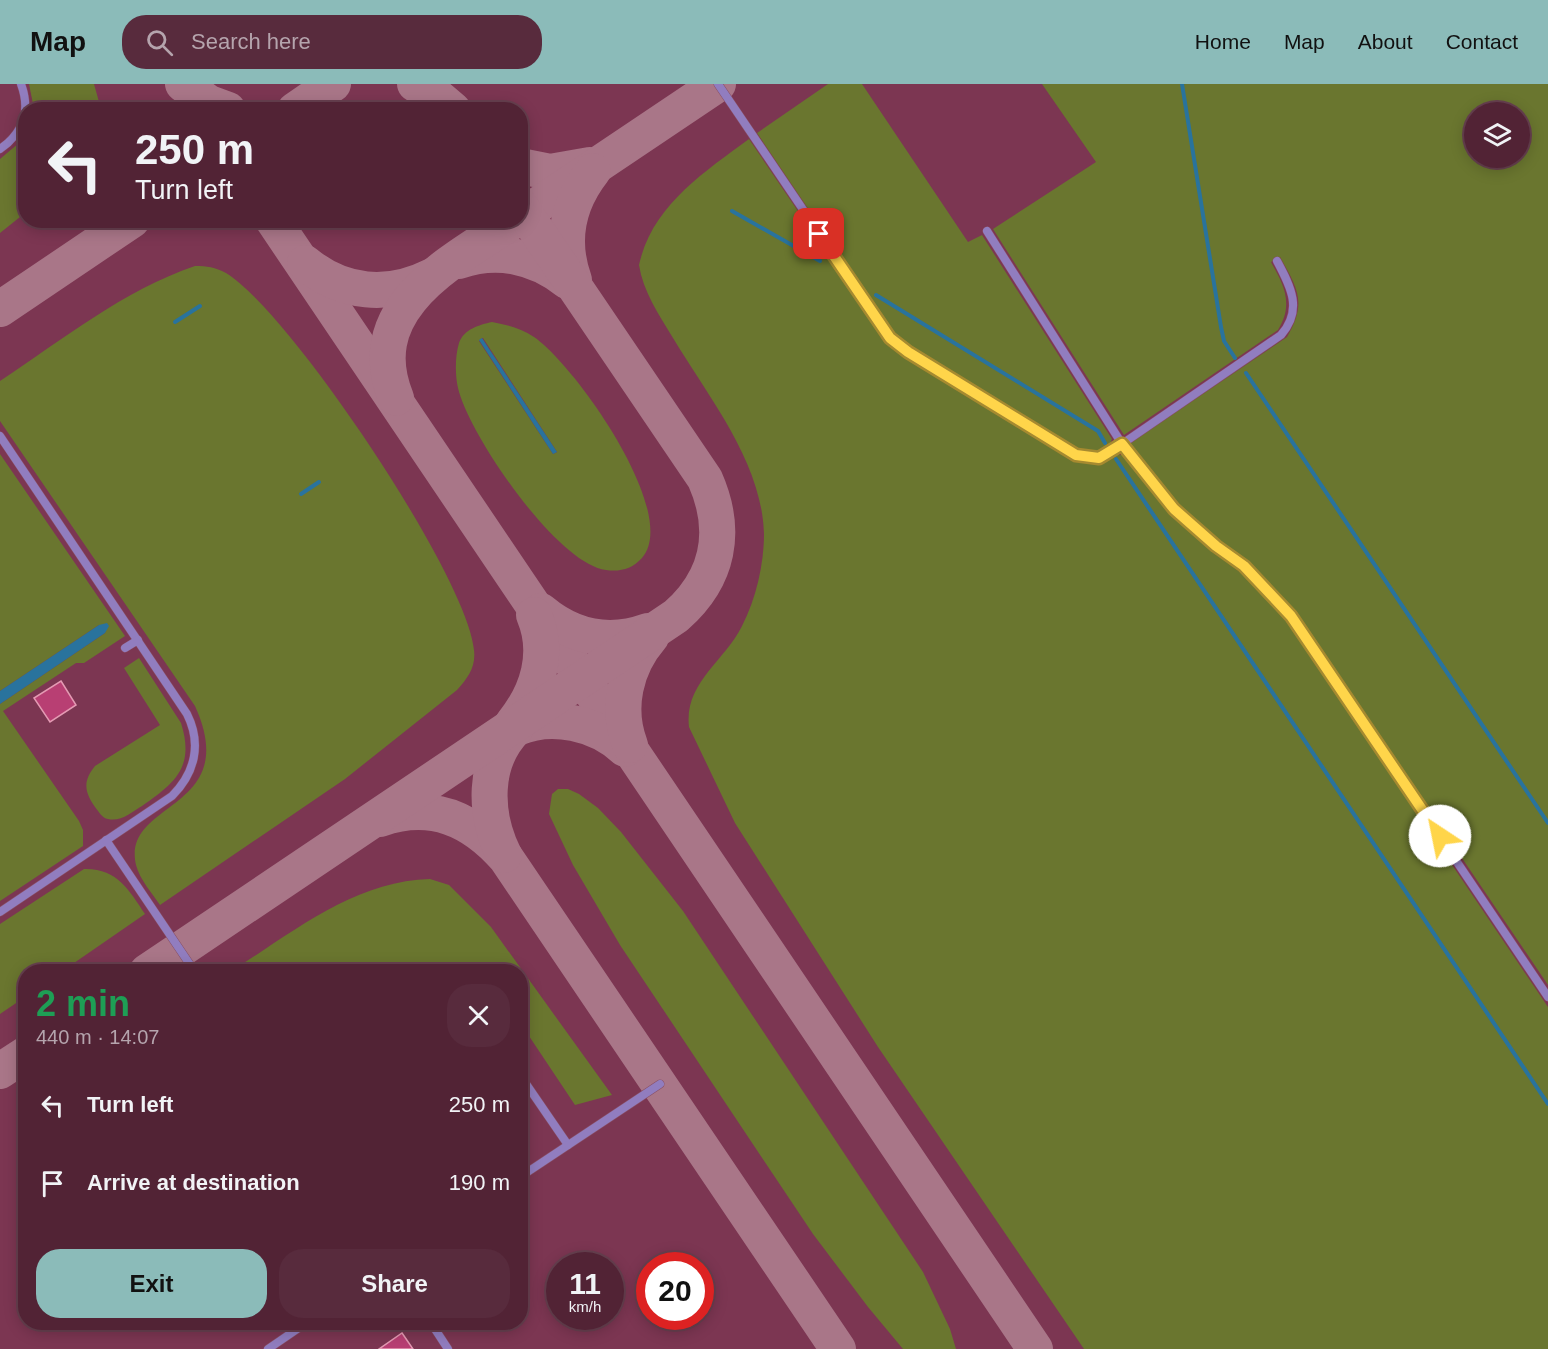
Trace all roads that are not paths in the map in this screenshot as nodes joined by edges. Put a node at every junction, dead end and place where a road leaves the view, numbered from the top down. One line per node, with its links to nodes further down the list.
1 (21, 84): 3 (lane)
2 (718, 84): 9 (lane)
3 (25, 102)
4 (18, 134): 5 (lane)
5 (0, 149)
6 (987, 231): 9 (lane)
7 (1277, 261): 9 (lane)
8 (0, 436): 10 (lane)
9 (1122, 444): 15 (lane)
10 (138, 640): 11 (lane); 12 (lane)
11 (125, 648)
12 (106, 840): 13 (lane); 14 (lane)
13 (0, 912)
14 (190, 964)
15 (1548, 997)
16 (660, 1084): 18 (lane)
17 (528, 1087): 18 (lane)
18 (568, 1145): 19 (lane)
19 (528, 1172)
20 (296, 1330): 22 (lane)
21 (436, 1330): 23 (lane)
22 (268, 1349)
23 (448, 1349)

